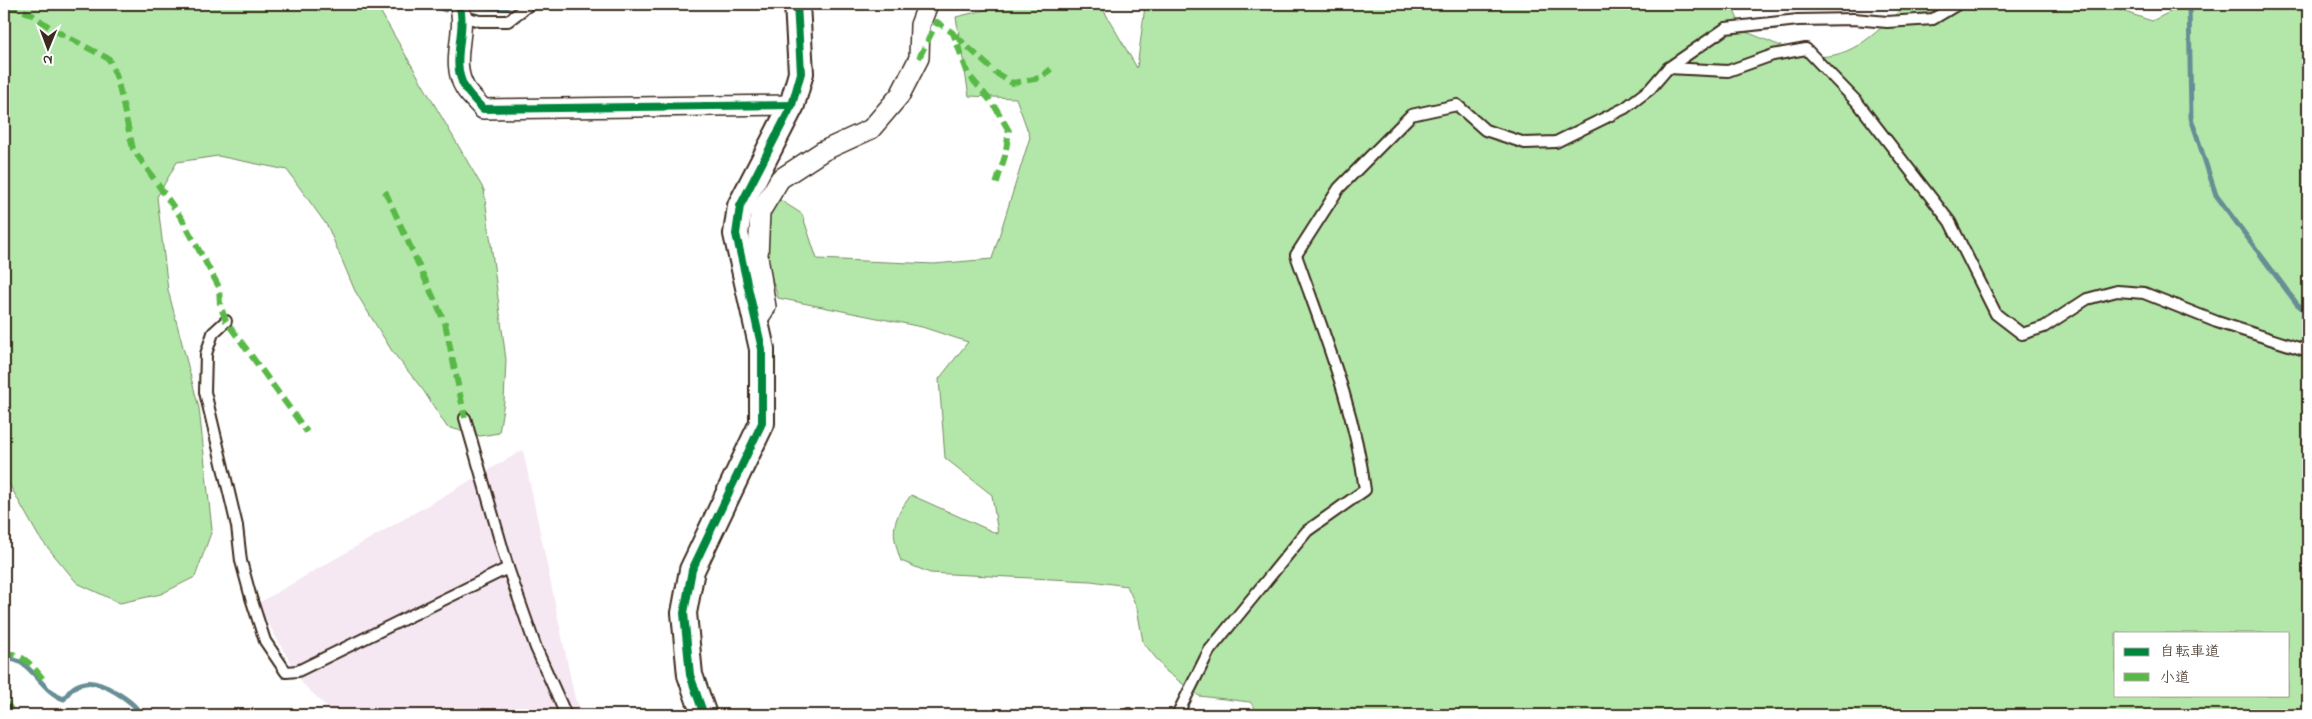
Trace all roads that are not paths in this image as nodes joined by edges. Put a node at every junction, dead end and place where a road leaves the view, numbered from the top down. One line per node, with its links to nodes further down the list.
1 (530, 4): 5 (lane)
2 (797, 4): 7 (street)
3 (928, 4): 9 (street)
4 (1958, 4): 6 (lane)
5 (461, 10): 7 (street)
6 (1668, 68): 10 (lane); 15 (lane)
7 (792, 105): 9 (street)
8 (226, 321): 12 (lane)
9 (756, 322): 14 (street)
10 (2308, 351)
11 (465, 418): 12 (lane)
12 (508, 568): 13 (lane)
13 (566, 715)
14 (704, 715)
15 (1177, 715)

